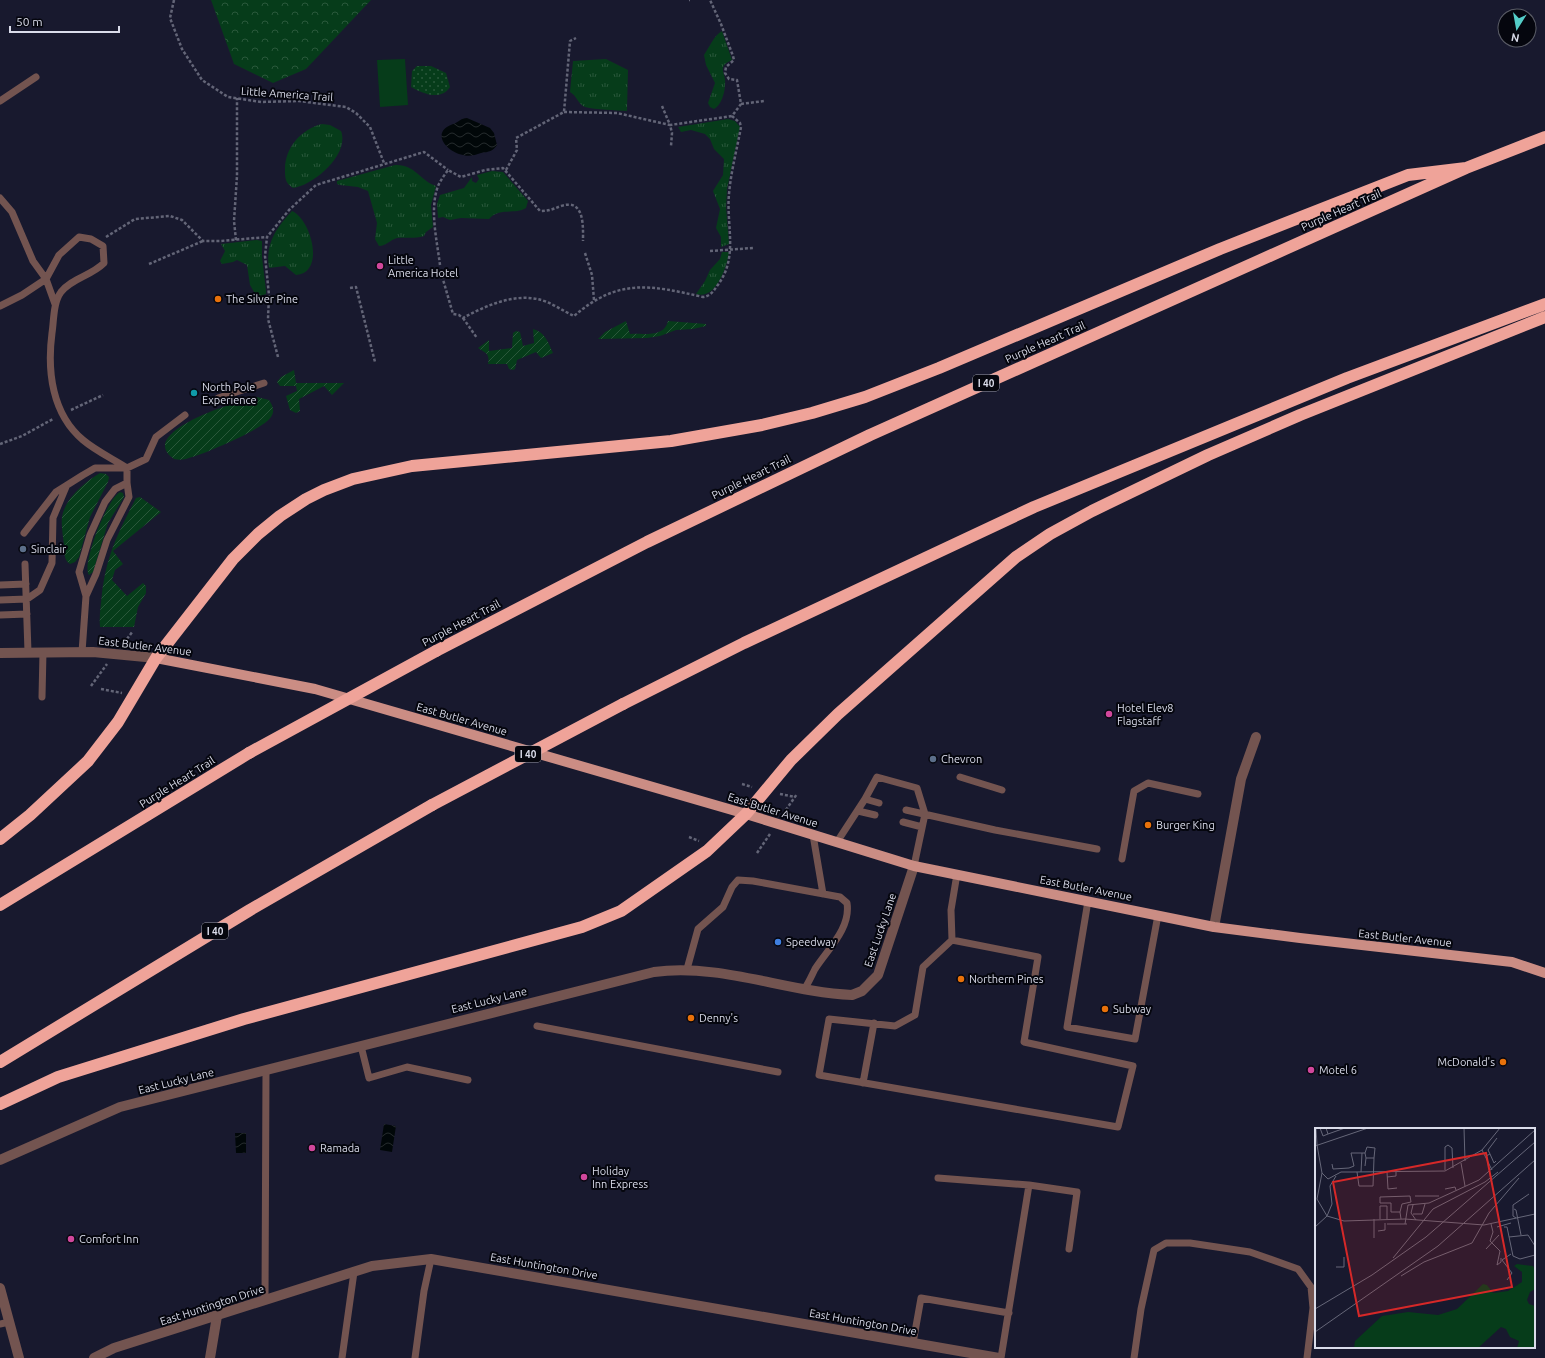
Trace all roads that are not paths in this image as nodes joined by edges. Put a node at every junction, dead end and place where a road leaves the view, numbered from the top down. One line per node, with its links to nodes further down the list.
1 (36, 77): 2 (lane)
2 (0, 101)
3 (1545, 137): 4 (highway, Purple Heart Trail / I 40)
4 (1466, 168): 30 (highway); 54 (highway, Purple Heart Trail / I 40, bridge)
5 (0, 198): 6 (lane)
6 (46, 279): 7 (lane); 7 (lane); 9 (lane)
7 (55, 304): 14 (lane)
8 (1545, 304): 64 (highway, I 40, bridge)
9 (0, 306)
10 (1545, 317): 40 (highway)
11 (264, 382): 12 (lane)
12 (218, 398)
13 (185, 415): 14 (lane)
14 (127, 468): 15 (lane); 16 (lane)
15 (127, 484): 21 (lane); 21 (lane)
16 (66, 487): 17 (lane); 22 (lane)
17 (24, 533)
18 (24, 564): 19 (lane)
19 (26, 584): 20 (lane); 22 (lane)
20 (0, 585)
21 (86, 596): 28 (lane)
22 (27, 599): 23 (lane); 24 (lane)
23 (0, 600)
24 (27, 614): 25 (lane); 26 (lane)
25 (0, 616)
26 (28, 652): 27 (street, East Butler Avenue); 29 (street, East Butler Avenue)
27 (43, 652): 28 (street, East Butler Avenue); 31 (lane)
28 (82, 652): 30 (street, East Butler Avenue)
29 (0, 653)
30 (156, 658): 40 (main road, East Butler Avenue); 46 (highway)
31 (42, 697)
32 (1256, 737): 56 (street)
33 (960, 777): 34 (lane)
34 (1002, 790)
35 (1198, 794): 49 (lane)
36 (865, 799): 37 (lane); 39 (lane); 41 (lane)
37 (879, 803)
38 (906, 810): 41 (lane)
39 (858, 811): 42 (lane); 47 (lane)
40 (746, 814): 45 (main road, East Butler Avenue); 69 (highway)
41 (925, 814): 44 (lane); 48 (lane)
42 (875, 815)
43 (903, 822): 44 (lane)
44 (922, 827): 50 (lane)
45 (813, 835): 47 (main road, East Butler Avenue); 52 (lane)
46 (0, 839)
47 (837, 842): 50 (main road, East Butler Avenue)
48 (1097, 849)
49 (1122, 859)
50 (914, 866): 51 (main road, East Butler Avenue); 60 (street, East Lucky Lane)
51 (957, 874): 53 (main road, East Butler Avenue); 57 (lane)
52 (823, 894): 58 (lane); 60 (lane)
53 (1088, 901): 55 (main road, East Butler Avenue); 55 (lane)
54 (0, 905)
55 (1158, 915): 56 (main road, East Butler Avenue)
56 (1214, 927): 59 (main road, East Butler Avenue)
57 (952, 940): 61 (lane); 68 (lane)
58 (687, 969): 60 (street, East Lucky Lane); 63 (street, East Lucky Lane)
59 (1545, 973)
60 (805, 988)
61 (874, 1023): 68 (lane); 68 (lane)
62 (537, 1026): 66 (lane)
63 (361, 1046): 65 (street, East Lucky Lane); 67 (lane)
64 (0, 1062)
65 (266, 1070): 70 (street, East Lucky Lane); 77 (lane)
66 (778, 1072)
67 (468, 1080)
68 (863, 1083)
69 (0, 1104)
70 (0, 1160)
71 (938, 1178): 72 (lane)
72 (1028, 1185): 73 (lane); 78 (lane)
73 (1069, 1249)
74 (431, 1259): 75 (street, East Huntington Drive); 81 (street, East Huntington Drive); 86 (lane)
75 (354, 1272): 77 (street, East Huntington Drive); 85 (lane)
76 (0, 1288): 80 (street)
77 (265, 1300): 79 (street, East Huntington Drive)
78 (1009, 1313): 81 (lane); 87 (lane)
79 (217, 1316): 83 (street, East Huntington Drive); 84 (street)
80 (4, 1323): 82 (street)
81 (913, 1343): 87 (street, East Huntington Drive)
82 (19, 1358)
83 (94, 1358)
84 (210, 1358)
85 (342, 1358)
86 (415, 1358)
87 (1000, 1358)
88 (1134, 1358): 89 (lane)
89 (1307, 1358)

